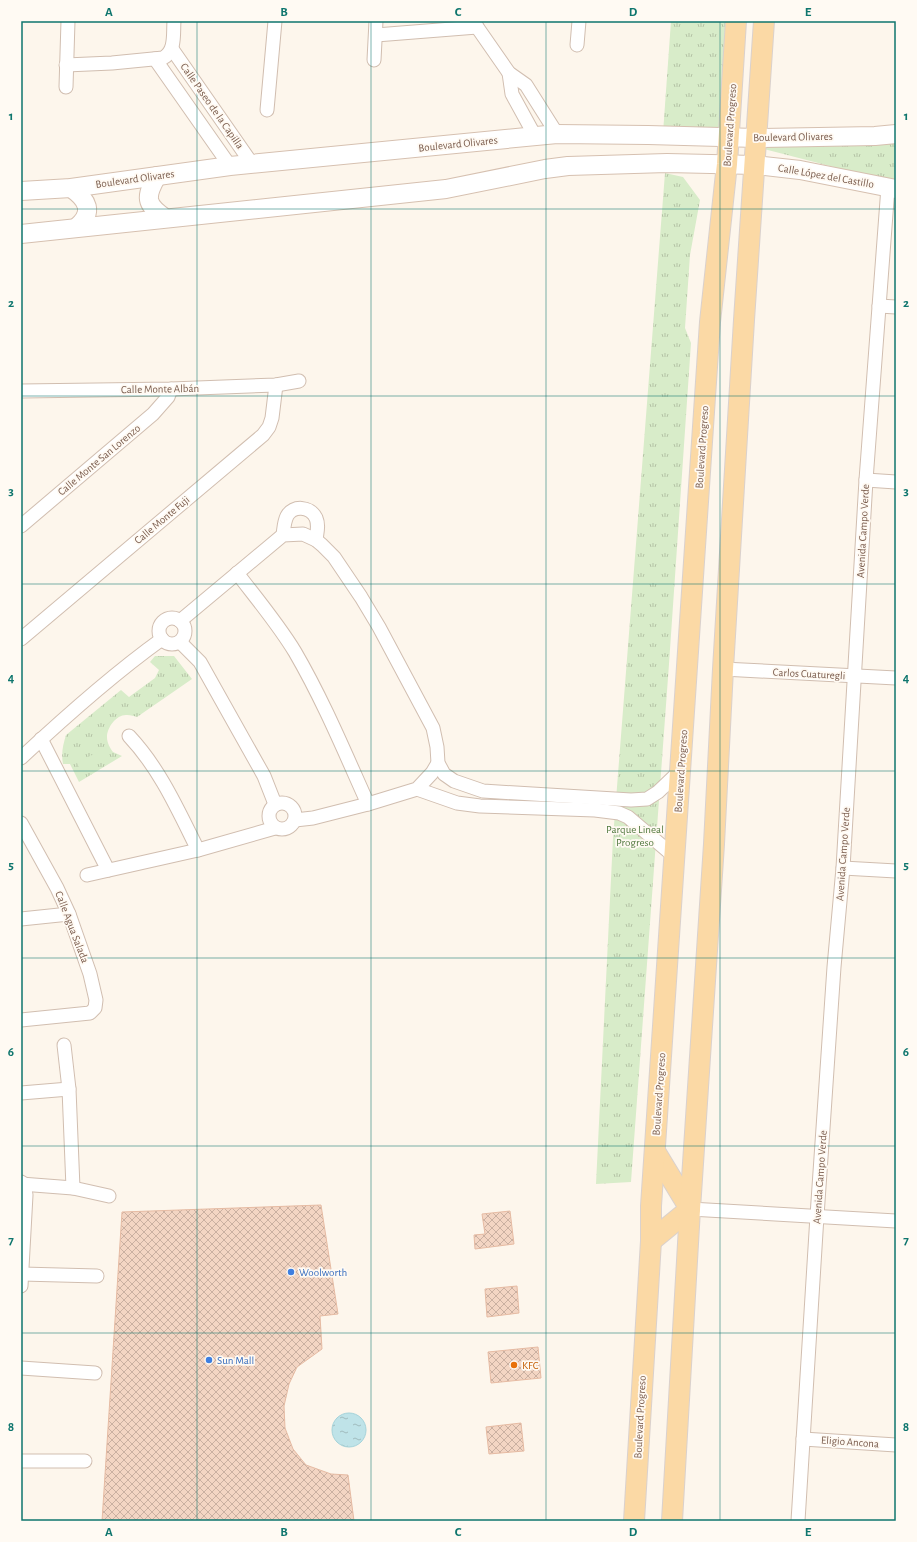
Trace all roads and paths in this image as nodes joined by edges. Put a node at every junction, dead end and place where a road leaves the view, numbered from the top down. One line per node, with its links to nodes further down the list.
1 (68, 21): 14 (street)
2 (174, 21): 12 (street)
3 (266, 21): 4 (street)
4 (275, 21): 17 (street)
5 (376, 21): 10 (street)
6 (578, 21): 11 (street)
7 (736, 21): 21 (main road, Boulevard Progreso)
8 (764, 21): 22 (main road)
9 (478, 24): 10 (street); 15 (street)
10 (376, 35): 13 (street)
11 (577, 45)
12 (164, 55): 14 (street); 23 (street, Calle Paseo de la Capilla); 26 (street, Calle Paseo de la Capilla)
13 (374, 60)
14 (66, 65): 16 (street)
15 (509, 73): 18 (street); 20 (street)
16 (66, 87)
17 (267, 110)
18 (556, 134): 20 (street, Boulevard Olivares); 21 (street, Boulevard Olivares)
19 (896, 134): 22 (street, Boulevard Olivares)
20 (535, 136): 23 (street, Boulevard Olivares)
21 (729, 138): 22 (street, Boulevard Olivares); 24 (main road, Boulevard Progreso)
22 (756, 138): 25 (main road)
23 (252, 164): 26 (street, Boulevard Olivares)
24 (727, 164): 25 (street); 31 (street); 57 (main road, Boulevard Progreso)
25 (755, 165): 29 (street, Calle López del Castillo); 50 (main road)
26 (230, 166): 27 (street, Boulevard Olivares)
27 (157, 176): 28 (street, Boulevard Olivares); 31 (street)
28 (71, 188): 30 (street, Boulevard Olivares); 32 (street)
29 (892, 188): 34 (street, Avenida Campo Verde)
30 (21, 191)
31 (165, 218): 32 (street)
32 (77, 228): 33 (street)
33 (21, 234)
34 (879, 306): 35 (street); 40 (street, Avenida Campo Verde)
35 (896, 307)
36 (299, 382): 37 (street, Calle Monte Albán)
37 (276, 385): 38 (street, Calle Monte Albán); 47 (street, Calle Monte Fuji)
38 (171, 389): 39 (street, Calle Monte Albán); 42 (street, Calle Monte San Lorenzo)
39 (21, 391)
40 (866, 480): 41 (street); 51 (street, Avenida Campo Verde)
41 (896, 482)
42 (21, 526)
43 (283, 535): 44 (street); 44 (street); 45 (street)
44 (316, 540): 56 (street)
45 (237, 573): 46 (street); 61 (street)
46 (180, 621): 48 (street); 49 (street)
47 (21, 639)
48 (162, 639): 49 (street); 54 (street)
49 (180, 642): 60 (street)
50 (723, 669): 51 (street, Carlos Cuaturegli); 83 (main road)
51 (855, 676): 52 (street, Carlos Cuaturegli); 69 (street, Avenida Campo Verde)
52 (896, 678)
53 (129, 736): 67 (street)
54 (41, 739): 55 (street); 70 (street)
55 (21, 758)
56 (438, 763): 58 (street); 59 (street)
57 (680, 771): 62 (street); 68 (main road, Boulevard Progreso)
58 (417, 789): 61 (street); 63 (street)
59 (483, 791): 62 (street); 63 (street)
60 (275, 804): 64 (street); 66 (street)
61 (368, 804): 64 (street)
62 (591, 804): 63 (street); 68 (street)
63 (480, 806)
64 (294, 820): 66 (street)
65 (21, 823): 73 (street, Calle Agua Salada)
66 (275, 828): 67 (street)
67 (198, 850): 70 (street)
68 (675, 857): 79 (main road, Boulevard Progreso)
69 (843, 868): 71 (street); 84 (street, Avenida Campo Verde)
70 (108, 870): 72 (street)
71 (896, 871)
72 (87, 875)
73 (69, 914): 74 (street); 75 (street, Calle Agua Salada)
74 (21, 919)
75 (21, 1020)
76 (64, 1045): 77 (street)
77 (68, 1089): 78 (street); 81 (street)
78 (21, 1093)
79 (656, 1153): 83 (main road); 86 (main road, Boulevard Progreso)
80 (22, 1184): 81 (street); 88 (street)
81 (73, 1188): 82 (street)
82 (109, 1196)
83 (690, 1209): 84 (street); 86 (main road); 96 (main road)
84 (817, 1216): 85 (street); 91 (street, Avenida Campo Verde)
85 (896, 1221)
86 (651, 1241): 95 (main road, Boulevard Progreso)
87 (97, 1276): 88 (street)
88 (21, 1280)
89 (21, 1368): 90 (street)
90 (95, 1373)
91 (803, 1439): 92 (street, Eligio Ancona); 97 (street, Avenida Campo Verde)
92 (896, 1444)
93 (21, 1461): 94 (street)
94 (85, 1461)
95 (634, 1521)
96 (672, 1521)
97 (798, 1521)

